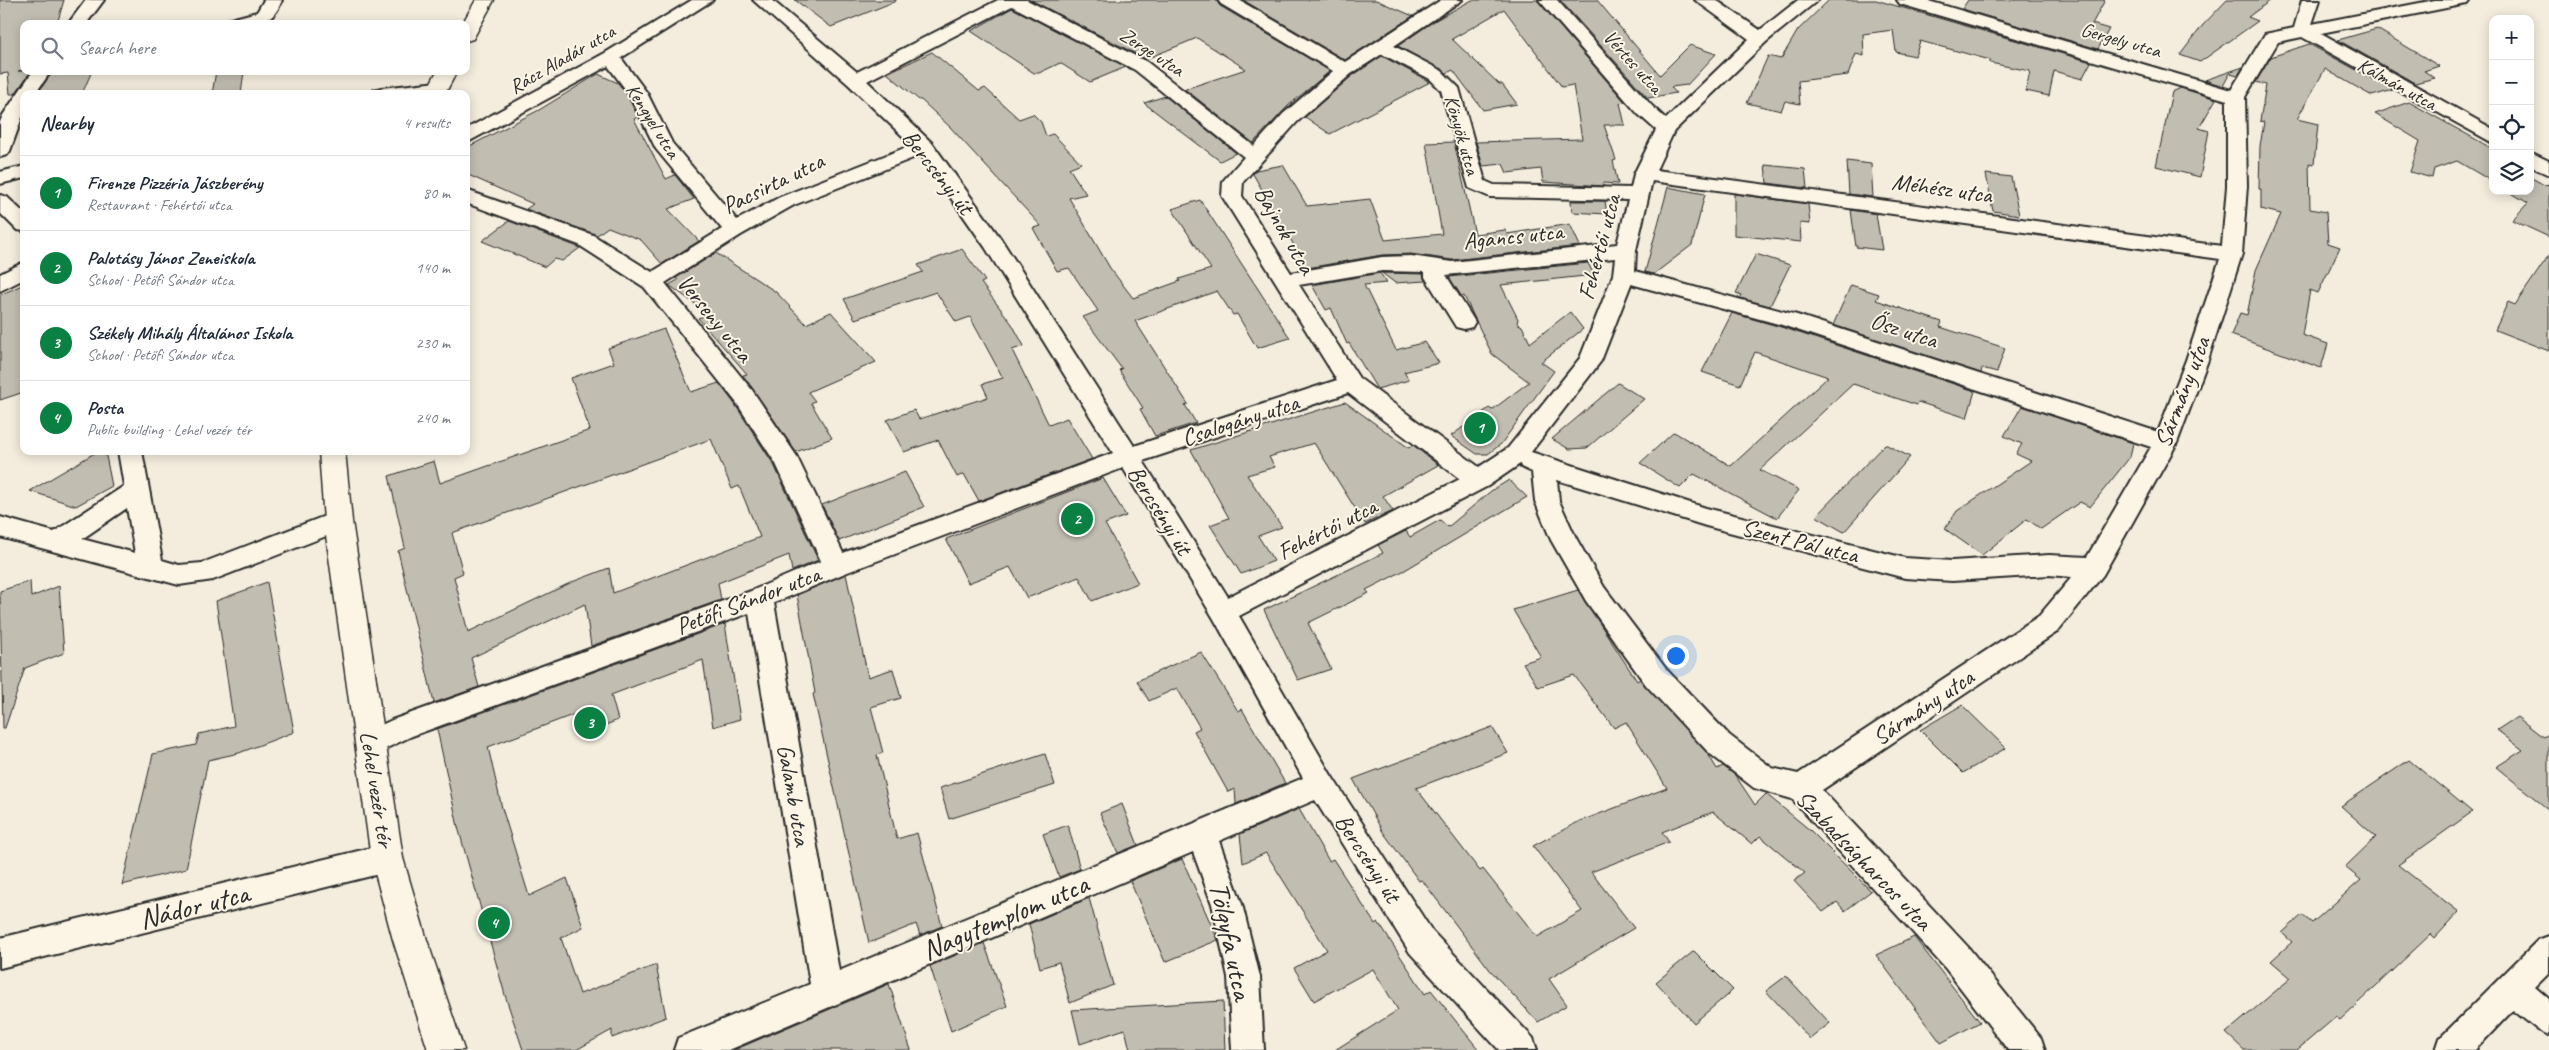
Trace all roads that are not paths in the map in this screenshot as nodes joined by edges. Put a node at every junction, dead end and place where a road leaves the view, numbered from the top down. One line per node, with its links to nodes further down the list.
1 (94, 0): 15 (street)
2 (273, 0): 16 (street)
3 (485, 0): 17 (street)
4 (704, 0): 21 (street, Rácz Aladár utca)
5 (762, 0): 24 (street, Bercsényi út)
6 (1013, 0): 24 (street); 35 (street, Zerge utca)
7 (1227, 0): 22 (street)
8 (1453, 0): 20 (street, Bajnok utca)
9 (1548, 0): 30 (street, Vértes utca)
10 (1704, 0): 19 (street)
11 (1809, 0): 19 (street, Fehértói utca)
12 (1906, 0): 28 (street, Gergely utca)
13 (2310, 0): 18 (street)
14 (2461, 0): 18 (street)
15 (80, 20)
16 (255, 20)
17 (470, 28)
18 (2302, 30): 28 (street); 32 (street, Kálmán utca)
19 (1760, 38): 30 (street, Fehértói utca)
20 (1382, 47): 22 (street, Bajnok utca); 40 (street, Könyök utca)
21 (611, 58): 31 (street, Rácz Aladár utca); 44 (street, Kengyel utca)
22 (1345, 70): 35 (street, Bajnok utca)
23 (39, 75): 26 (street)
24 (855, 80): 33 (street, Bercsényi út)
25 (440, 84): 27 (street)
26 (29, 90)
27 (405, 90)
28 (2236, 97): 46 (street, Sármány utca)
29 (20, 103): 34 (street)
30 (1666, 129): 40 (street, Fehértói utca)
31 (470, 135)
32 (2489, 135)
33 (925, 147): 44 (street, Pacsirta utca); 59 (street, Bercsényi út)
34 (0, 151)
35 (1255, 157): 50 (street, Bajnok utca)
36 (2534, 160): 37 (street)
37 (2549, 169)
38 (20, 173): 39 (street)
39 (0, 178)
40 (1642, 184): 45 (street, Fehértói utca); 46 (street, Méhész utca)
41 (470, 197): 51 (street, Verseny utca)
42 (0, 201): 43 (street)
43 (20, 221)
44 (734, 230): 51 (street, Pacsirta utca)
45 (1626, 250): 47 (street, Agancs utca); 49 (street, Fehértói utca)
46 (2232, 254): 55 (street, Sármány utca)
47 (1435, 268): 50 (street, Agancs utca); 53 (street, Agancs utca)
48 (20, 272): 52 (street)
49 (1624, 276): 55 (street, Ősz utca); 56 (street, Fehértói utca)
50 (1284, 281): 54 (street, Bajnok utca)
51 (652, 282): 66 (street, Verseny utca)
52 (0, 284)
53 (1464, 322)
54 (1351, 384): 59 (street, Csalogány utca); 61 (street, Bajnok utca)
55 (2164, 443): 68 (street, Sármány utca)
56 (1516, 454): 60 (street, Szent Pál utca); 61 (street, Fehértói utca)
57 (131, 455): 62 (street)
58 (332, 455): 63 (street, Lehel vezér tér)
59 (1128, 457): 66 (street, Petőfi Sándor utca); 70 (street, Bercsényi út)
60 (1544, 467): 68 (street, Szent Pál utca); 73 (street, Szabadságharcos utca)
61 (1479, 480): 70 (street, Fehértói utca)
62 (137, 489): 65 (street); 67 (street)
63 (338, 521): 67 (street); 71 (street, Lehel vezér tér)
64 (0, 527): 65 (street)
65 (58, 542): 67 (street)
66 (836, 566): 69 (street, Petőfi Sándor utca)
67 (150, 567)
68 (2094, 568): 73 (street, Sármány utca)
69 (760, 598): 71 (street, Petőfi Sándor utca); 79 (street, Galamb utca)
70 (1223, 612): 72 (street, Bercsényi út)
71 (370, 744): 75 (street, Lehel vezér tér)
72 (1321, 784): 74 (street, Nagytemplom utca); 84 (street, Bercsényi út)
73 (1801, 788): 85 (street, Szabadságharcos utca)
74 (1202, 834): 79 (street, Nagytemplom utca); 83 (street, Tölgyfa utca)
75 (387, 858): 77 (street, Nádor utca); 81 (street, Lehel vezér tér)
76 (2549, 951): 78 (street)
77 (0, 954)
78 (2512, 989): 80 (street); 86 (street)
79 (827, 992): 82 (street, Nagytemplom utca)
80 (2549, 1019)
81 (446, 1050)
82 (690, 1050)
83 (1248, 1050)
84 (1521, 1050)
85 (2029, 1050)
86 (2452, 1050)

